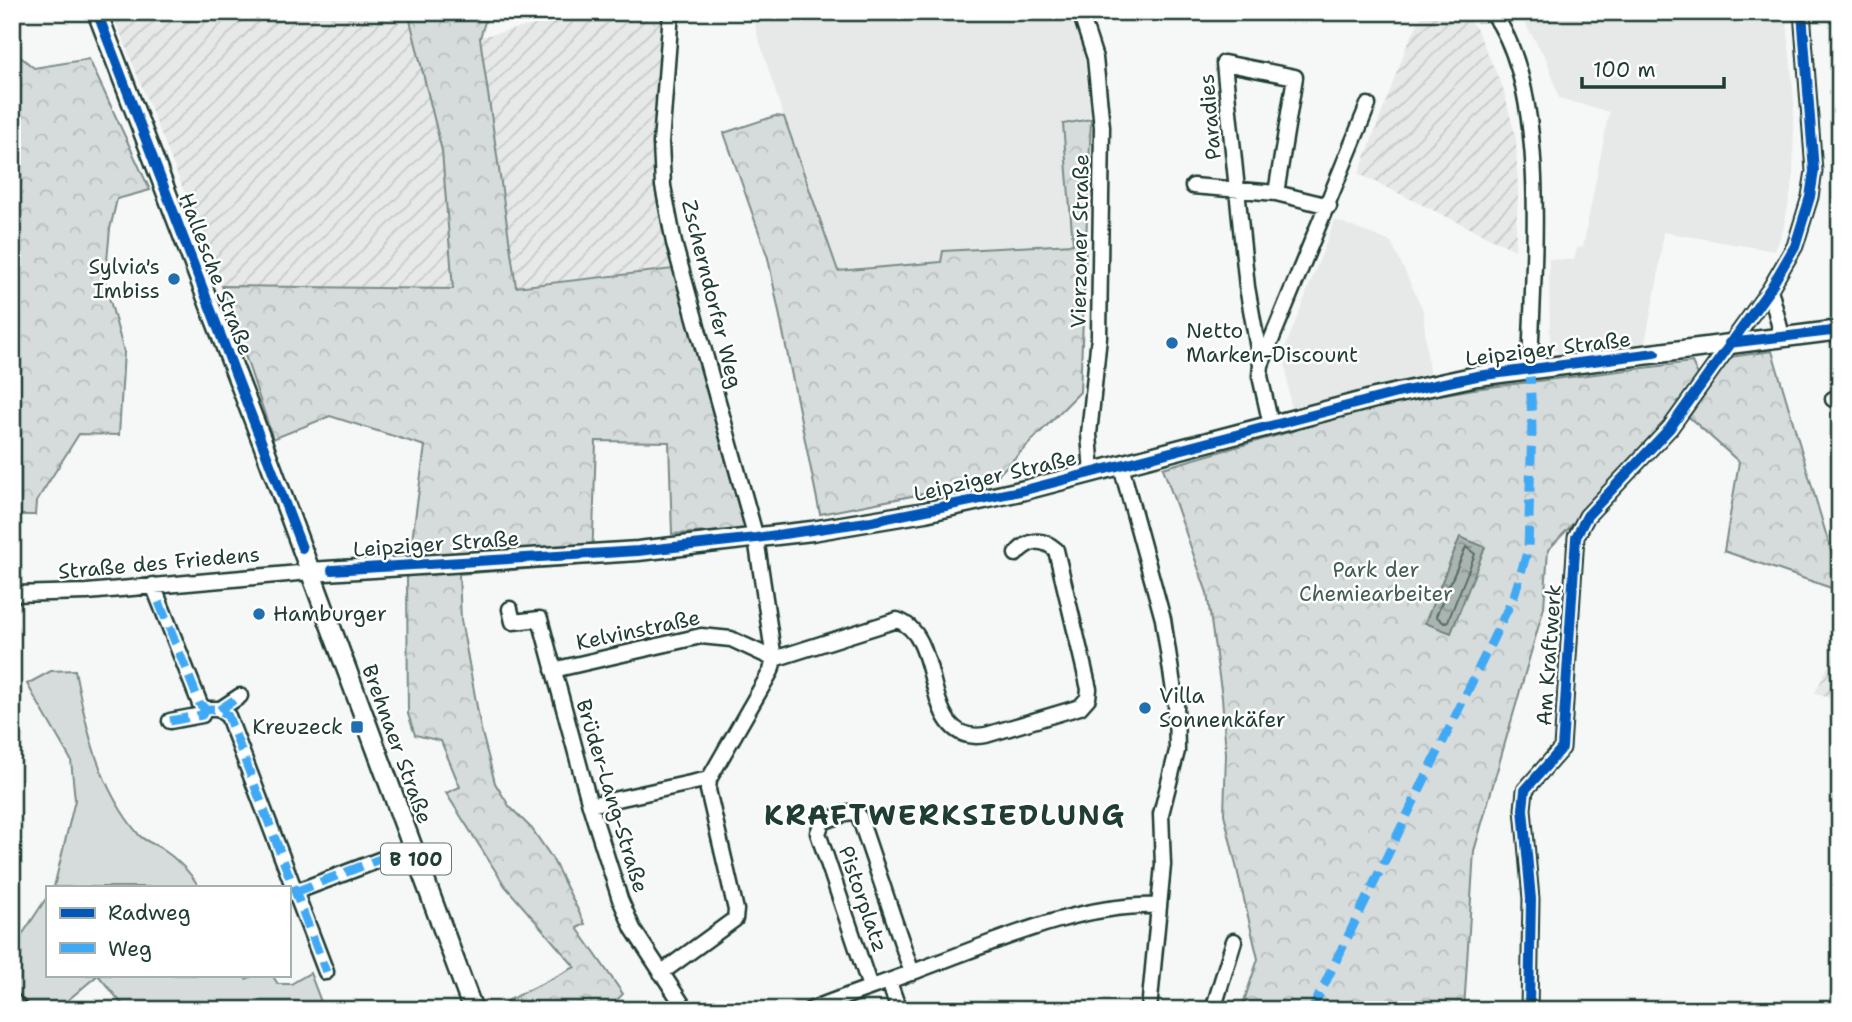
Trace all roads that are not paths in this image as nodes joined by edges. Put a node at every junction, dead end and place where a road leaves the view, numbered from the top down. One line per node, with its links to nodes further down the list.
1 (97, 12): 24 (main road, Hallesche Straße / B 100)
2 (671, 12): 22 (street, Zscherndorfer Weg)
3 (1080, 12): 21 (street, Vierzoner Straße)
4 (1492, 12): 17 (street)
5 (1802, 12): 11 (street, Am Kraftwerk)
6 (1368, 105): 10 (street)
7 (1193, 186): 8 (street, Paradies)
8 (1238, 188): 9 (street, Paradies); 9 (street, Paradies); 16 (street, Paradies)
9 (1276, 193): 10 (street, Paradies)
10 (1329, 206): 16 (street)
11 (1770, 289): 13 (street); 14 (street, Am Kraftwerk)
12 (1840, 330): 13 (main road, Leipziger Straße)
13 (1782, 337): 14 (main road, Leipziger Straße)
14 (1729, 343): 15 (main road, Leipziger Straße); 18 (street, Am Kraftwerk)
15 (1694, 347): 17 (main road, Leipziger Straße); 18 (street)
16 (1261, 365): 19 (street, Paradies)
17 (1530, 369): 19 (main road, Leipziger Straße)
18 (1708, 373): 52 (street, Am Kraftwerk)
19 (1271, 425): 20 (main road, Leipziger Straße)
20 (1121, 466): 21 (main road, Leipziger Straße); 37 (street)
21 (1092, 473): 22 (main road, Leipziger Straße)
22 (756, 538): 24 (main road, Leipziger Straße); 28 (street)
23 (1016, 554): 28 (street)
24 (310, 572): 25 (street, Straße des Friedens); 35 (main road, Brehnaer Straße / B 100)
25 (153, 585): 26 (street, Straße des Friedens); 31 (street)
26 (12, 594)
27 (510, 609): 29 (street, Brüder-Lang-Straße)
28 (774, 659): 29 (street, Kelvinstraße); 33 (street)
29 (553, 670): 34 (street, Brüder-Lang-Straße)
30 (240, 696): 31 (street)
31 (212, 709): 32 (street); 36 (street)
32 (170, 721)
33 (709, 779): 34 (street); 40 (street)
34 (590, 805): 40 (street, Brüder-Lang-Straße)
35 (411, 848): 36 (street); 46 (main road, Brehnaer Straße / B 100)
36 (295, 892): 39 (street)
37 (1158, 906): 41 (street); 50 (street)
38 (1234, 941): 51 (street)
39 (326, 972)
40 (661, 973): 47 (street, Brüder-Lang-Straße)
41 (912, 973): 42 (street); 43 (street, Pistorplatz)
42 (890, 982): 43 (street); 49 (street)
43 (870, 987): 48 (street)
44 (12, 1000): 45 (street)
45 (21, 1010)
46 (473, 1010)
47 (686, 1010)
48 (810, 1010)
49 (899, 1010)
50 (1149, 1010)
51 (1213, 1010)
52 (1529, 1010)

